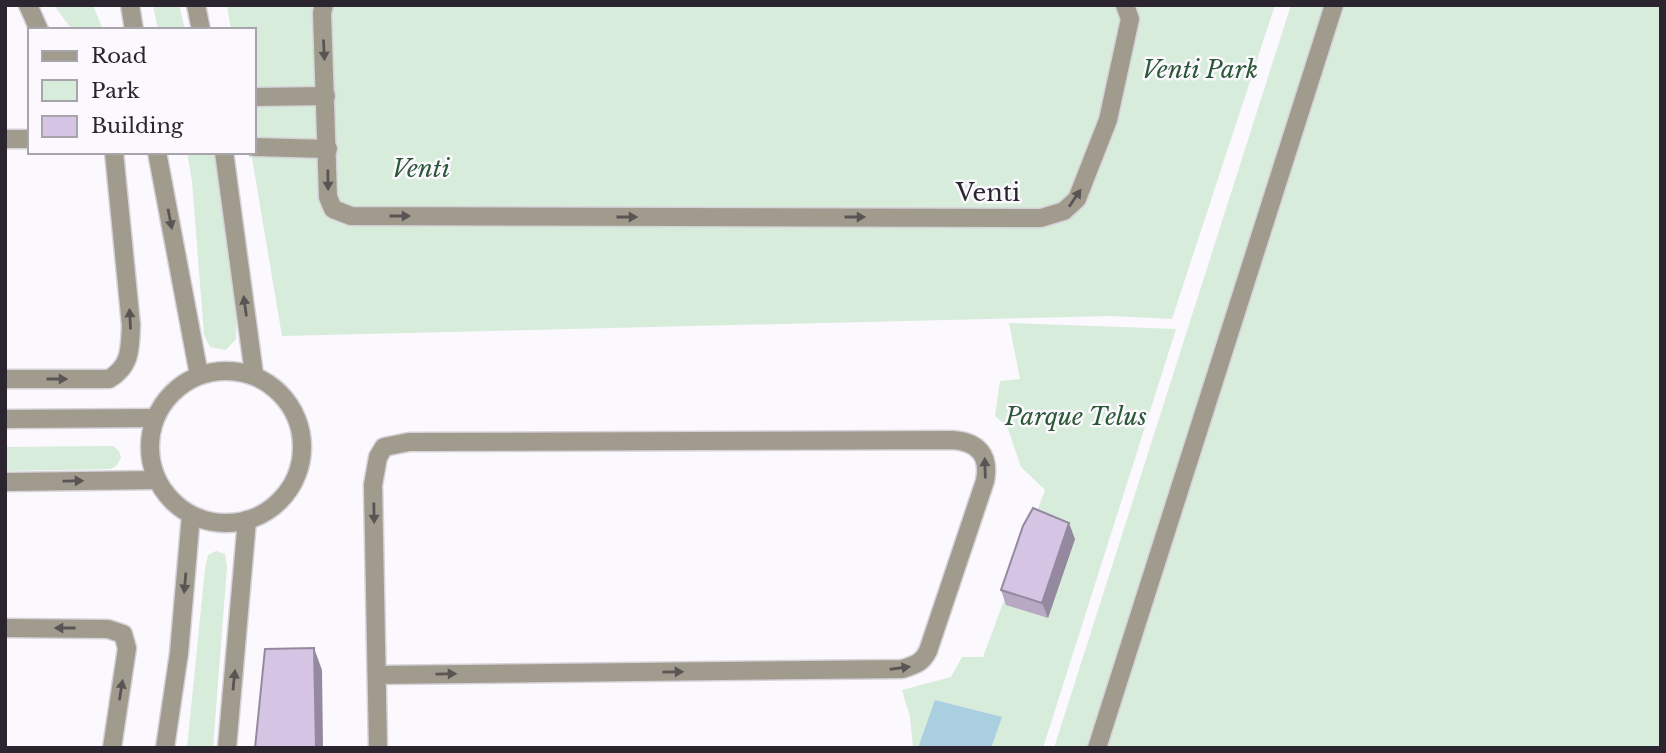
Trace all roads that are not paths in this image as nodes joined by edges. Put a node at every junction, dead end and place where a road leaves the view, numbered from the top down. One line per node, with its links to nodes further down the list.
1 (28, 5): 7 (street)
2 (130, 5): 8 (street)
3 (196, 5): 9 (street)
4 (324, 5): 10 (street, Venti, one-way to 10)
5 (1125, 5): 15 (street, Venti, one-way to 5)
6 (1334, 5): 34 (street)
7 (38, 28)
8 (134, 28)
9 (201, 28)
10 (326, 96): 11 (street); 15 (street, Venti)
11 (256, 97)
12 (5, 139): 13 (street)
13 (28, 139)
14 (256, 147): 15 (street)
15 (328, 149)
16 (114, 154): 21 (street, one-way to 16)
17 (157, 154): 20 (street, one-way to 20)
18 (225, 154): 19 (street, one-way to 18)
19 (254, 374): 20 (street); 27 (street)
20 (199, 375): 22 (street)
21 (5, 379)
22 (155, 418): 23 (street); 24 (street)
23 (5, 419)
24 (156, 480): 25 (street, one-way to 24); 26 (street)
25 (5, 482)
26 (191, 515): 27 (street); 31 (street, one-way to 31)
27 (247, 520): 32 (street, one-way to 27)
28 (5, 628): 30 (street, one-way to 28)
29 (377, 675): 29 (street, one-way to 29); 33 (street)
30 (112, 748)
31 (165, 748)
32 (227, 748)
33 (378, 748)
34 (1097, 748)

